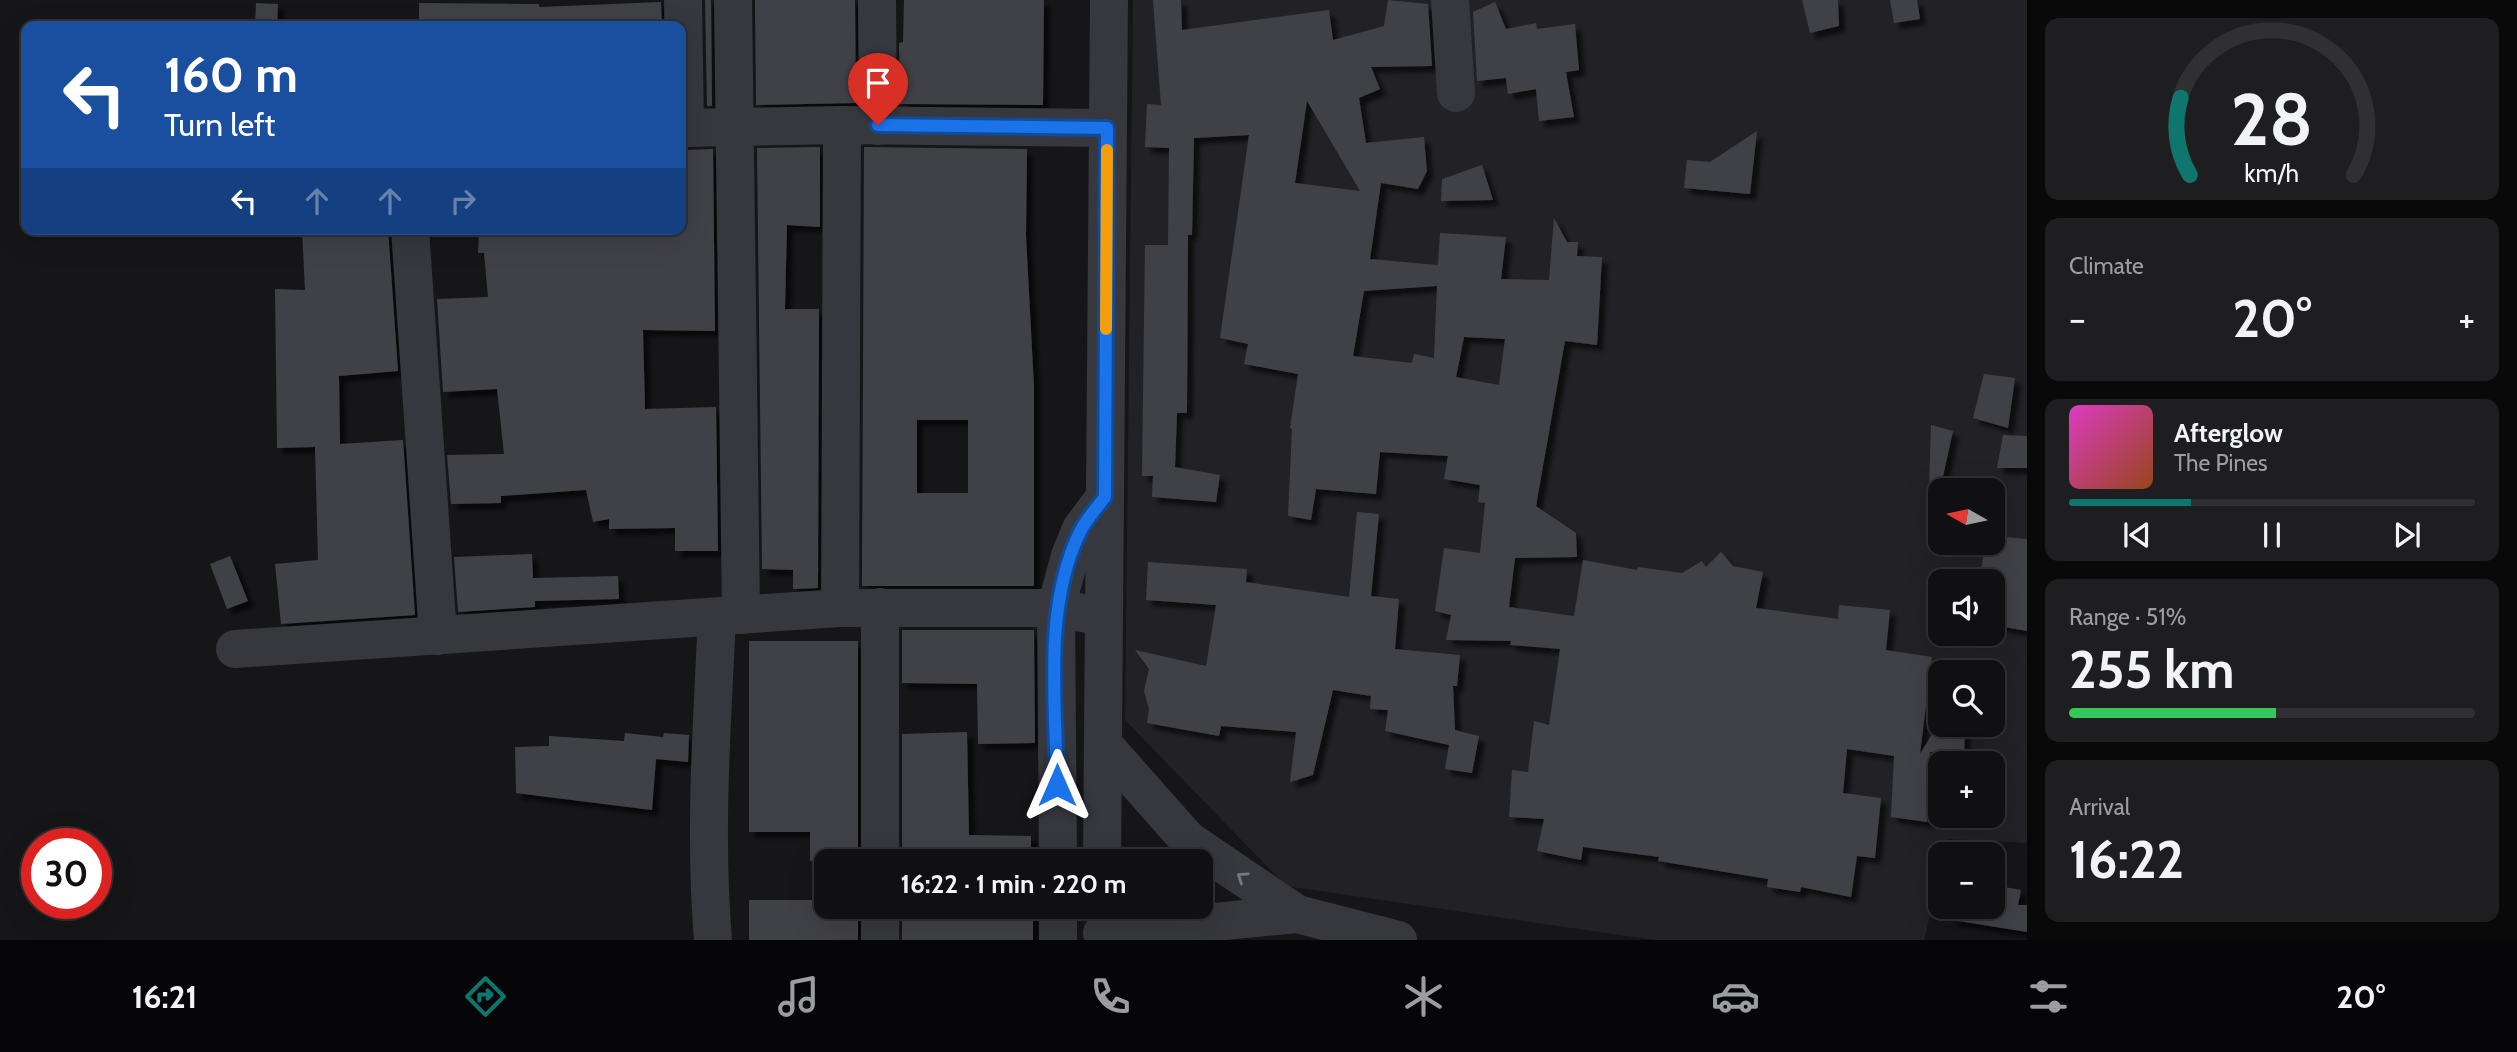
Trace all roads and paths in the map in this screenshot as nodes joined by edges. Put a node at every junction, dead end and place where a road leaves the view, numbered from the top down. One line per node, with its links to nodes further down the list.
1 (683, 0): 6 (street)
2 (733, 0): 9 (street)
3 (877, 0): 8 (street)
4 (1109, 0): 11 (street)
5 (1450, 0): 7 (street)
6 (683, 21)
7 (1456, 93)
8 (860, 125): 9 (street); 11 (street); 15 (street)
9 (734, 127): 10 (street); 17 (street)
10 (686, 128)
11 (1107, 128): 13 (street)
12 (410, 235): 19 (street)
13 (1105, 497): 16 (street); 18 (street)
14 (880, 607): 15 (street); 16 (street); 22 (street)
15 (840, 608): 17 (street)
16 (1056, 608): 18 (street); 23 (street)
17 (729, 616): 19 (street); 29 (street)
18 (1104, 617): 21 (street)
19 (438, 636): 20 (street)
20 (235, 649)
21 (1103, 744): 24 (street); 25 (street, one-way to 21)
22 (880, 849)
23 (1058, 849)
24 (1102, 849)
25 (1297, 914): 28 (street); 32 (street)
26 (880, 919): 30 (street)
27 (1058, 919): 31 (street)
28 (1102, 927)
29 (713, 940)
30 (880, 940)
31 (1058, 940)
32 (1398, 940)

